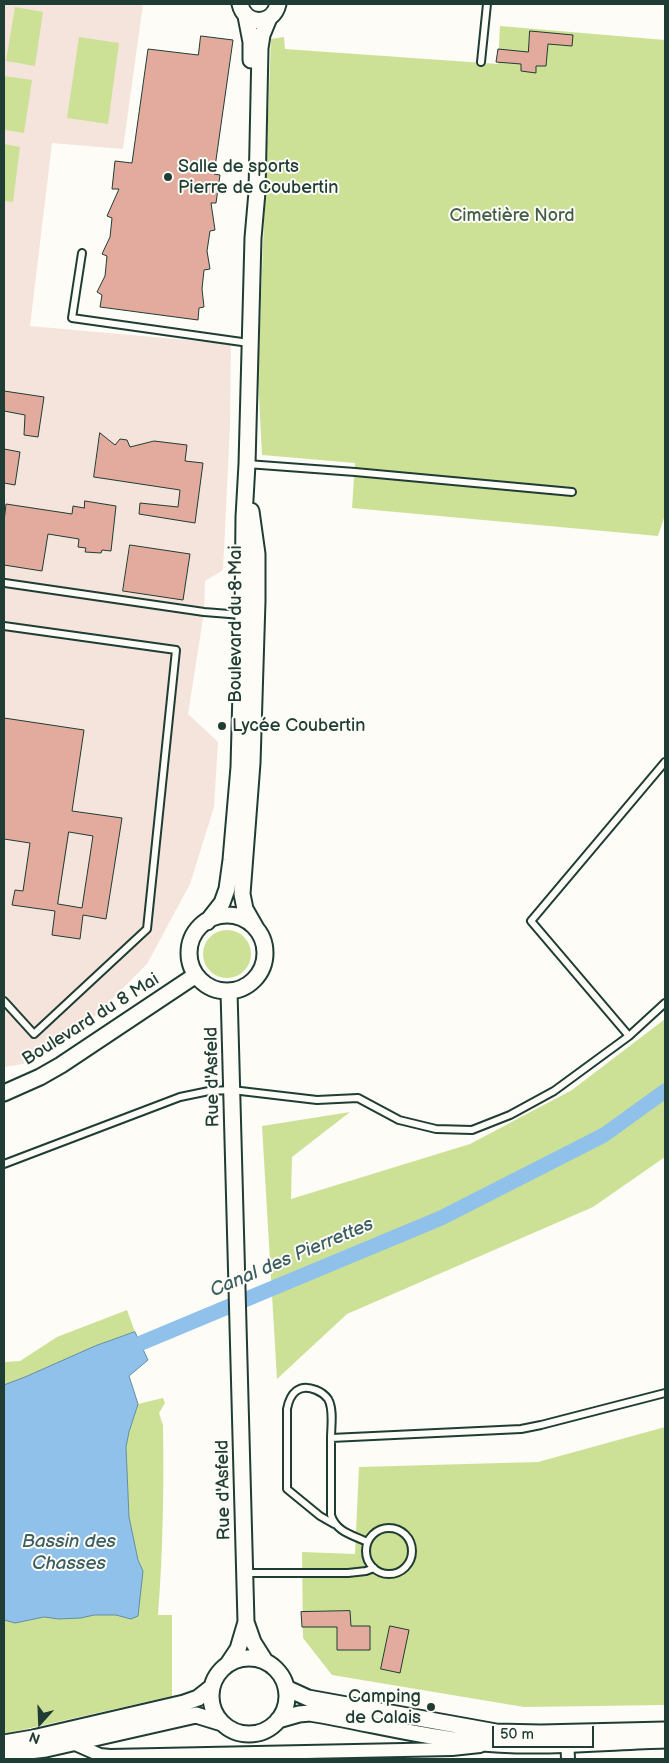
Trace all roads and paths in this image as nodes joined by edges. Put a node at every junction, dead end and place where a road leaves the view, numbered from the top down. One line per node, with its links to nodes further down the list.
1 (291, 4): 4 (street)
2 (488, 4): 5 (lane)
3 (240, 8): 4 (street); 6 (street, Boulevard du 8 Mai)
4 (274, 11): 6 (street, Boulevard du 8 Mai)
5 (481, 62)
6 (253, 238): 8 (street, Boulevard du 8 Mai)
7 (82, 252): 8 (lane)
8 (250, 343): 9 (street, Boulevard du 8 Mai)
9 (247, 464): 10 (lane); 12 (street, Boulevard du 8 Mai)
10 (572, 492)
11 (5, 583): 12 (lane)
12 (250, 615): 15 (street, Boulevard du 8 Mai); 16 (street, Boulevard du 8 Mai)
13 (4, 626): 19 (lane)
14 (665, 762): 21 (lane)
15 (206, 922): 16 (street); 17 (street)
16 (257, 930): 18 (street)
17 (196, 975): 18 (street); 23 (street, Boulevard du 8 Mai)
18 (229, 991): 22 (street, Rue d'Asfeld)
19 (4, 1001)
20 (665, 1003): 21 (lane)
21 (629, 1036): 22 (lane)
22 (232, 1090): 24 (lane); 30 (street, Rue d'Asfeld)
23 (4, 1093)
24 (4, 1164)
25 (665, 1393): 26 (lane)
26 (331, 1438): 27 (lane); 27 (lane)
27 (335, 1524): 28 (lane)
28 (367, 1542): 29 (lane); 29 (lane)
29 (374, 1568): 30 (lane)
30 (245, 1573): 31 (street, Rue d'Asfeld)
31 (246, 1622): 32 (street, Rue d'Asfeld); 33 (street, Rue d'Asfeld)
32 (265, 1661): 33 (street); 35 (street)
33 (228, 1664): 34 (street)
34 (212, 1687): 38 (street); 43 (street)
35 (286, 1688): 36 (street); 37 (street)
36 (402, 1716): 40 (street); 41 (street)
37 (278, 1720): 38 (street); 40 (street)
38 (222, 1723): 44 (street)
39 (665, 1730): 41 (street)
40 (406, 1731): 45 (street); 46 (street)
41 (567, 1738): 42 (street); 45 (street); 48 (street)
42 (665, 1740)
43 (4, 1743)
44 (73, 1743): 46 (street); 47 (street)
45 (498, 1743): 46 (street)
46 (394, 1751)
47 (4, 1754)
48 (568, 1759)

